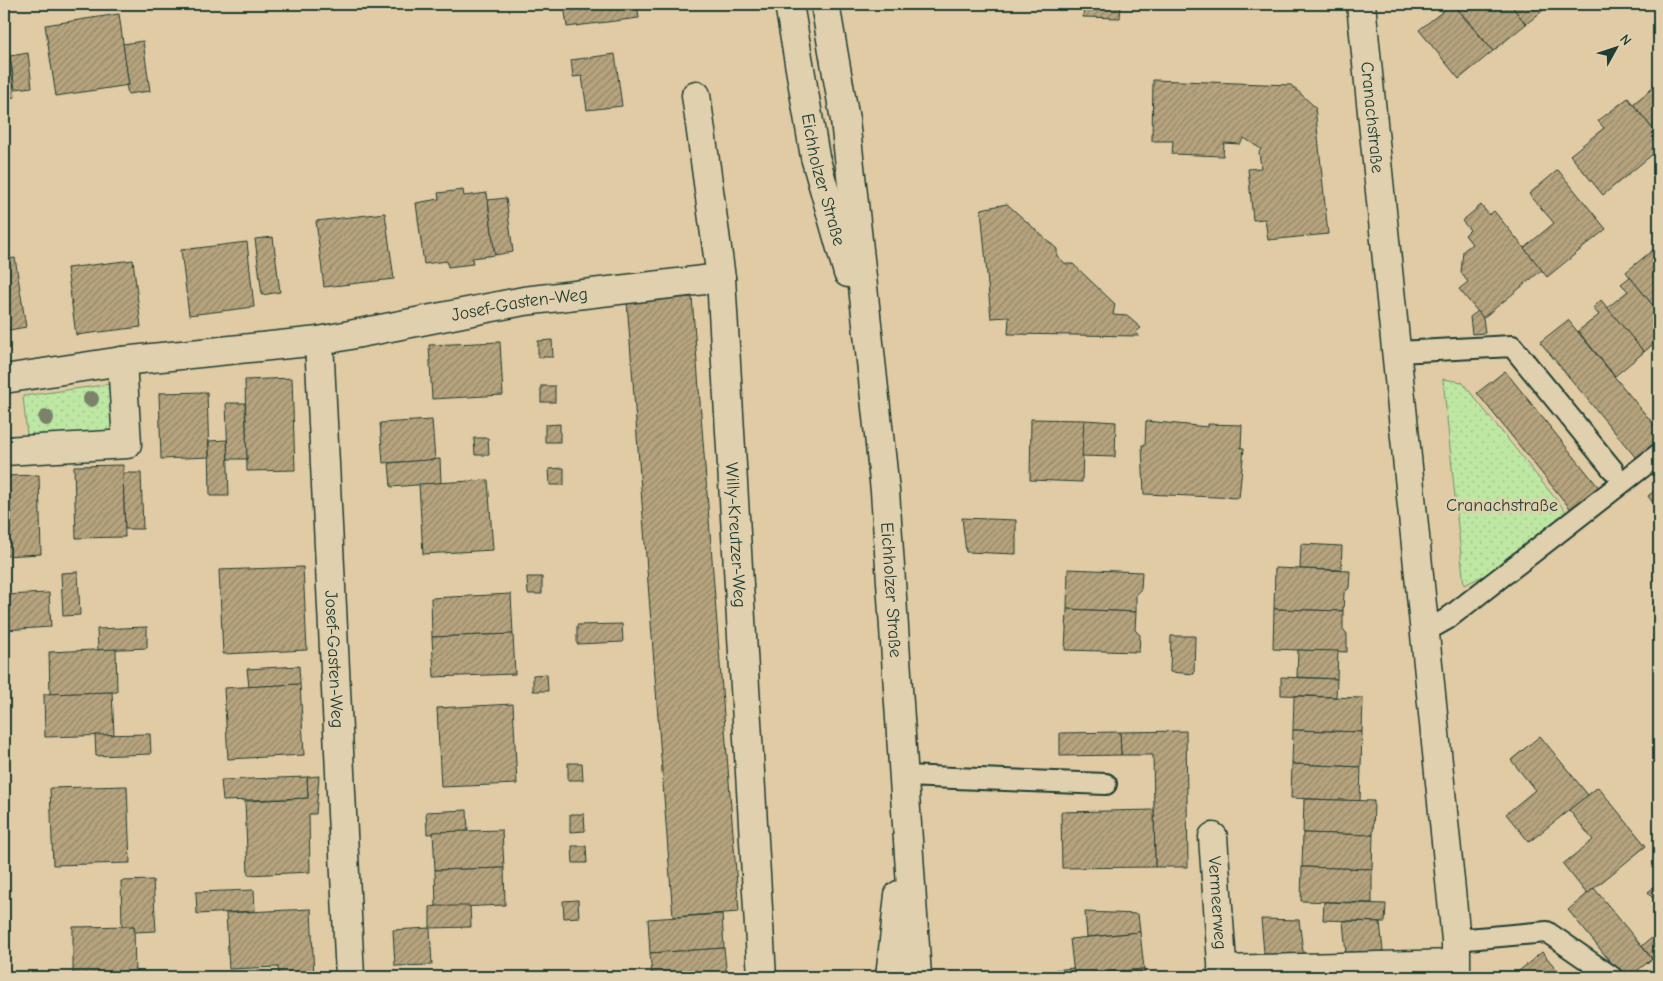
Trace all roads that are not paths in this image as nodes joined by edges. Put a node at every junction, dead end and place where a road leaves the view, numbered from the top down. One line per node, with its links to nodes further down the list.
1 (789, 4): 7 (street, Eichholzer Straße)
2 (826, 4): 7 (street, Eichholzer Straße)
3 (1361, 4): 8 (street, Cranachstraße)
4 (696, 95): 5 (street, Willy-Kreutzer-Weg)
5 (721, 278): 6 (street, Josef-Gasten-Weg); 22 (street, Willy-Kreutzer-Weg)
6 (319, 341): 9 (street, Josef-Gasten-Weg); 21 (street, Josef-Gasten-Weg)
7 (870, 351): 15 (street, Eichholzer Straße)
8 (1398, 352): 13 (lane); 14 (street, Cranachstraße)
9 (122, 361): 10 (street, Josef-Gasten-Weg); 11 (street)
10 (4, 379)
11 (4, 451)
12 (1659, 454): 14 (lane)
13 (1613, 470)
14 (1424, 632): 19 (street, Cranachstraße)
15 (904, 776): 16 (lane); 17 (street, Eichholzer Straße)
16 (1106, 784)
17 (906, 828): 23 (street, Eichholzer Straße); 24 (street, Eichholzer Straße)
18 (1213, 837): 20 (street, Vermeerweg)
19 (1456, 960): 20 (street, Vermeerweg); 25 (lane)
20 (1222, 974)
21 (350, 977)
22 (762, 977)
23 (890, 977)
24 (917, 977)
25 (1612, 977)

